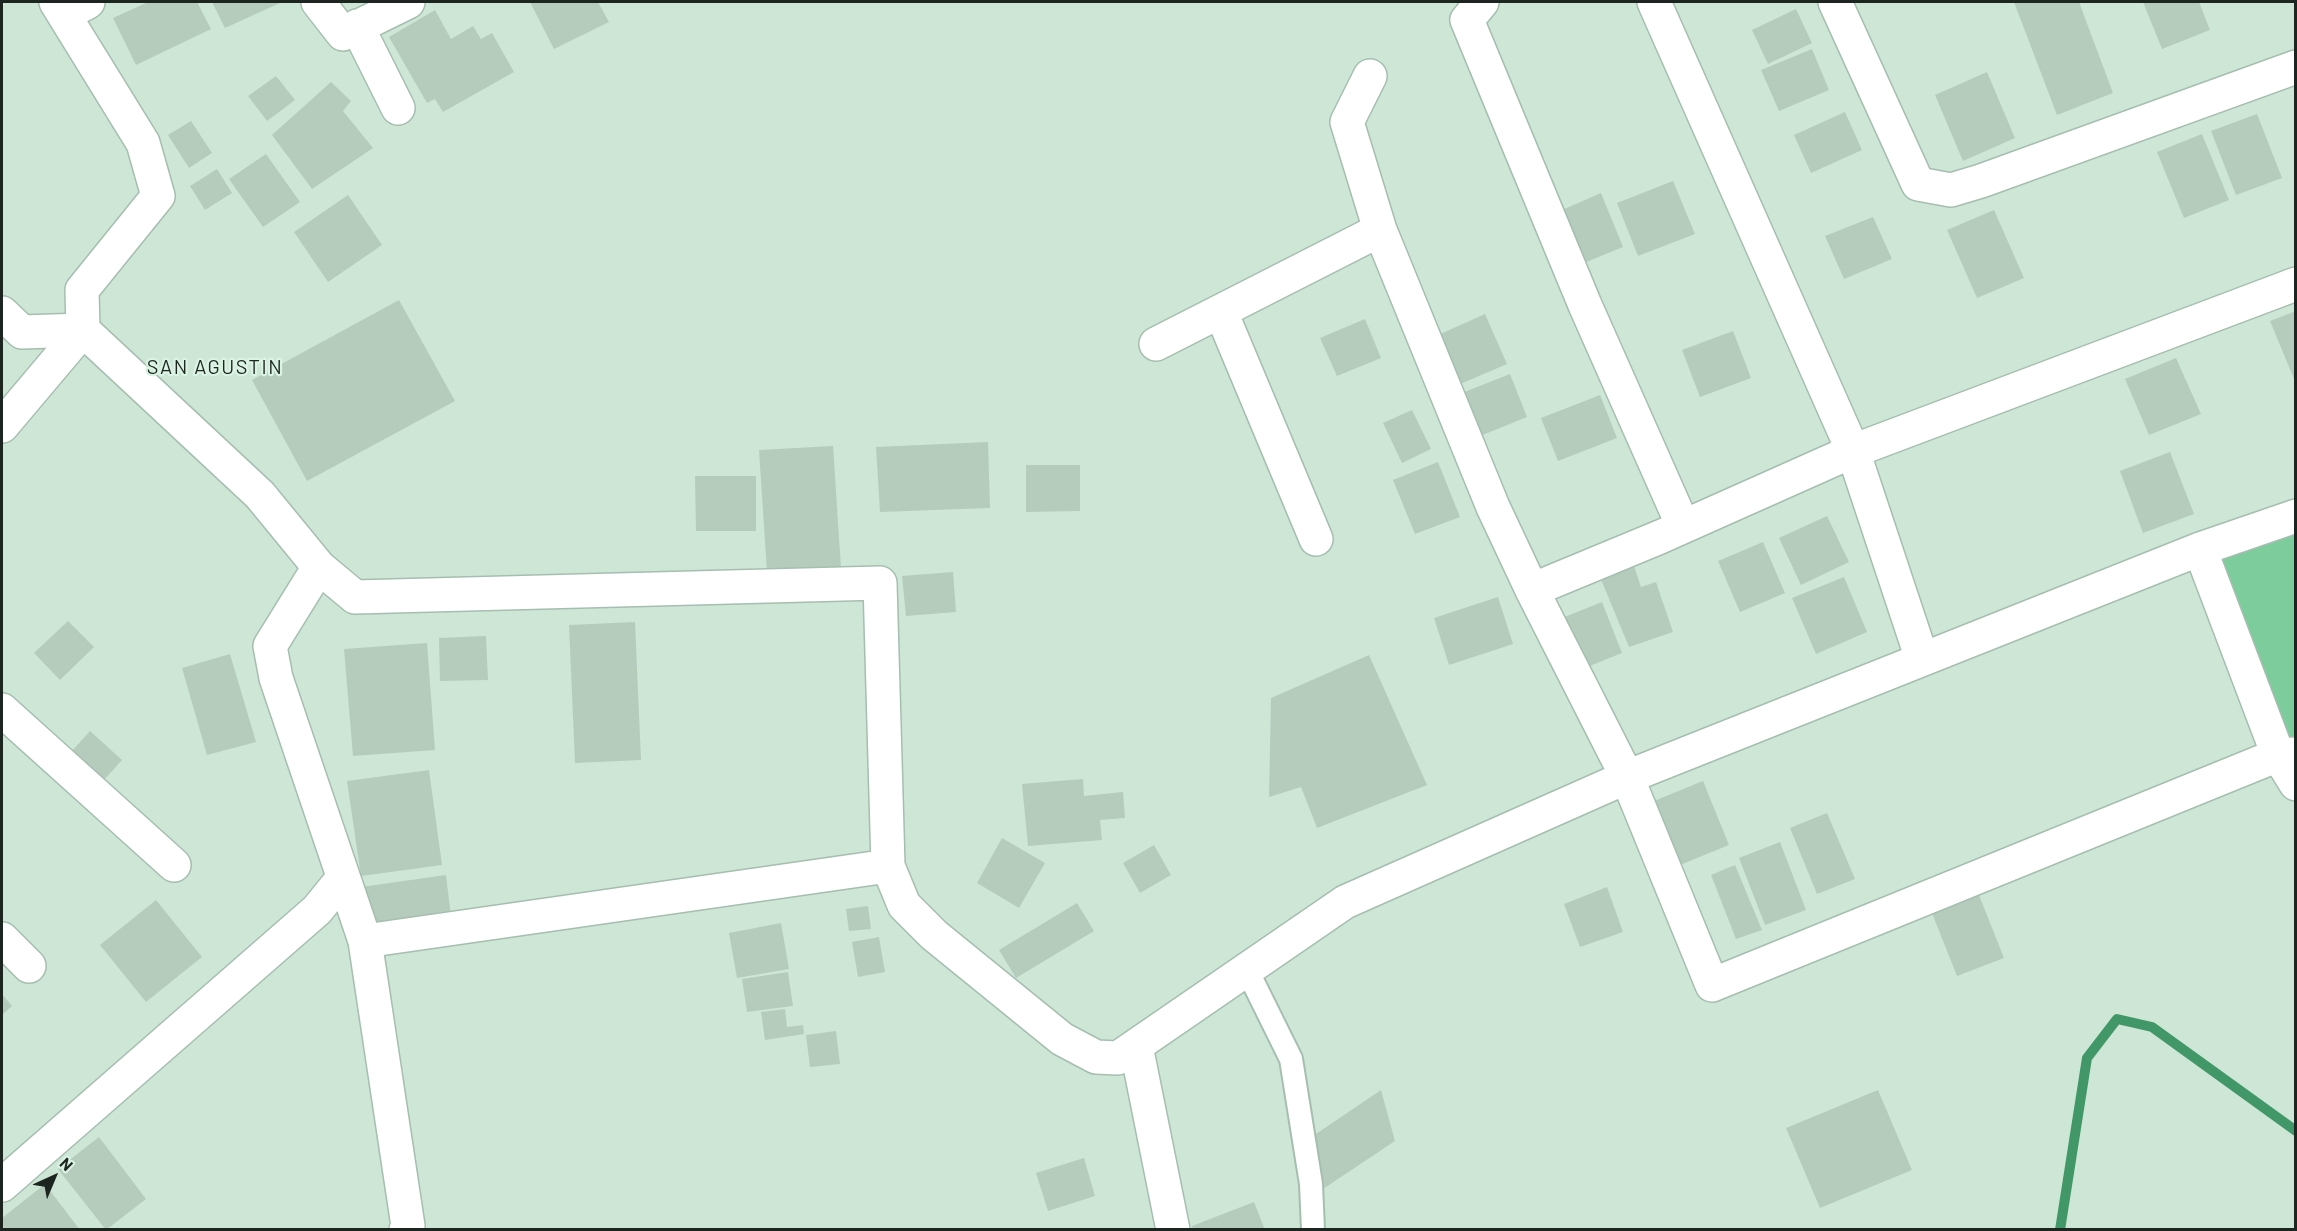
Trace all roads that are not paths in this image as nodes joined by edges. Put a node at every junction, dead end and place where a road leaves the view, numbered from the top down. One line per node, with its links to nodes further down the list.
1 (318, 2): 7 (street)
2 (408, 2): 7 (street)
3 (1482, 2): 20 (street)
4 (1654, 2): 18 (street)
5 (1835, 2): 8 (street)
6 (70, 6): 15 (street)
7 (357, 26): 10 (street)
8 (2294, 72)
9 (1370, 76): 11 (street)
10 (398, 108)
11 (1380, 230): 13 (street); 24 (street)
12 (2295, 284): 18 (street)
13 (1221, 312): 16 (street); 21 (street)
14 (2, 313): 15 (street)
15 (83, 330): 17 (street); 23 (street)
16 (1156, 344)
17 (2, 426)
18 (1853, 451): 20 (street); 25 (street)
19 (2295, 516): 22 (street)
20 (1683, 526): 24 (street)
21 (1316, 539)
22 (2200, 549): 25 (street); 27 (street)
23 (319, 567): 31 (street); 32 (street)
24 (1532, 590): 28 (street)
25 (1922, 659): 28 (street)
26 (2, 710): 30 (street)
27 (2287, 754): 28 (street); 29 (street)
28 (1627, 777): 36 (street)
29 (2295, 784)
30 (174, 865)
31 (888, 866): 34 (street); 37 (street)
32 (343, 878): 34 (street); 38 (street)
33 (2, 939): 35 (street)
34 (365, 941): 39 (street)
35 (29, 966)
36 (1246, 968): 37 (street); 41 (lane)
37 (1136, 1046): 40 (street)
38 (2, 1185)
39 (409, 1228)
40 (1173, 1230)
41 (1313, 1230)

